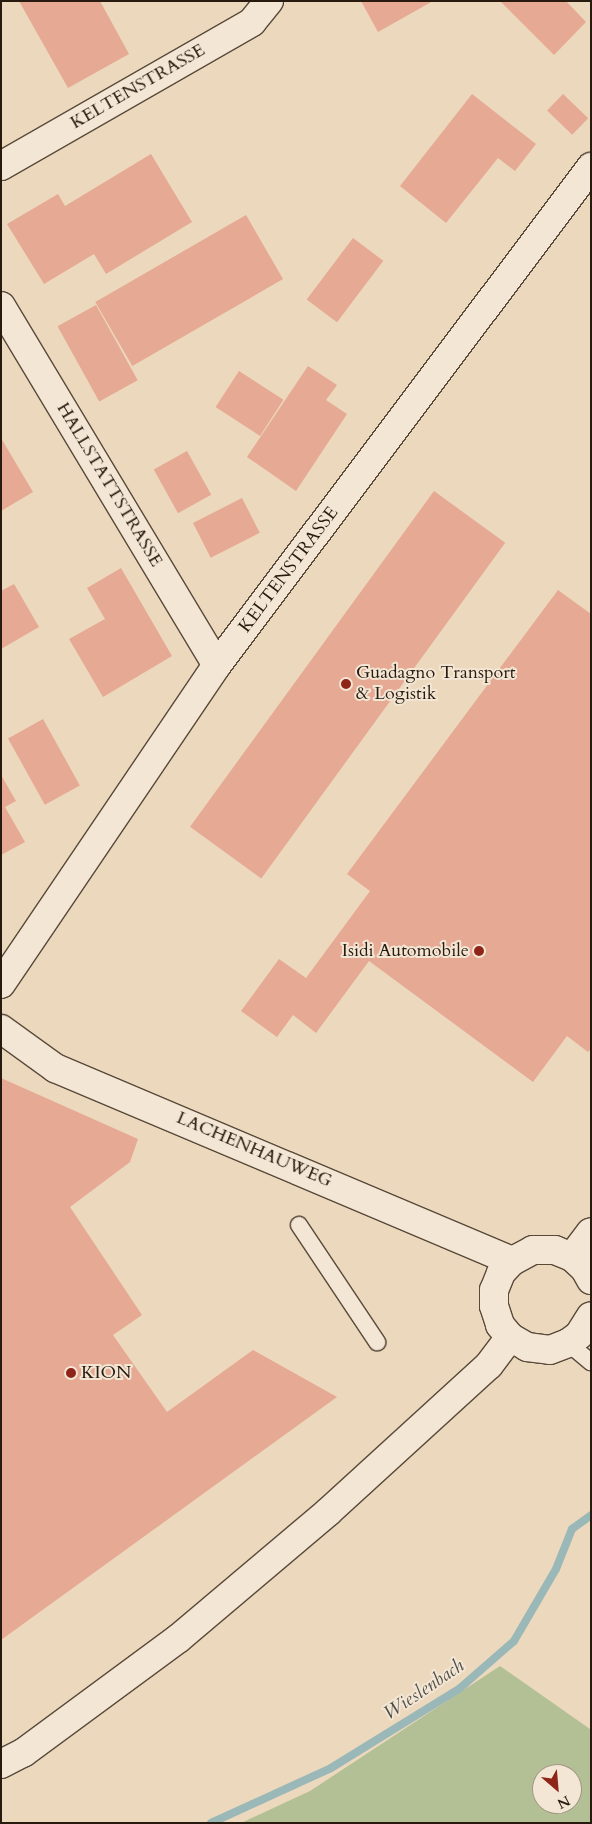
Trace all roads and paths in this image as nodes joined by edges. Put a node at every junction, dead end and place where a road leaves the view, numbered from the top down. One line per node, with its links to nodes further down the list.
1 (268, 1): 2 (street, KELTENSTRASSE)
2 (1, 166)
3 (591, 167): 5 (street, KELTENSTRASSE)
4 (1, 306): 5 (street, HALLSTATTSTRASSE)
5 (218, 665): 6 (street, KELTENSTRASSE)
6 (1, 984)
7 (1, 1029): 11 (street, LACHENHAUWEG)
8 (300, 1225): 15 (lane)
9 (591, 1232): 10 (street)
10 (572, 1258): 11 (street); 12 (street)
11 (512, 1261): 14 (street)
12 (591, 1280)
13 (590, 1322): 16 (street)
14 (510, 1337): 16 (street); 18 (street)
15 (377, 1342)
16 (568, 1343): 17 (lane)
17 (591, 1362)
18 (1, 1764)

